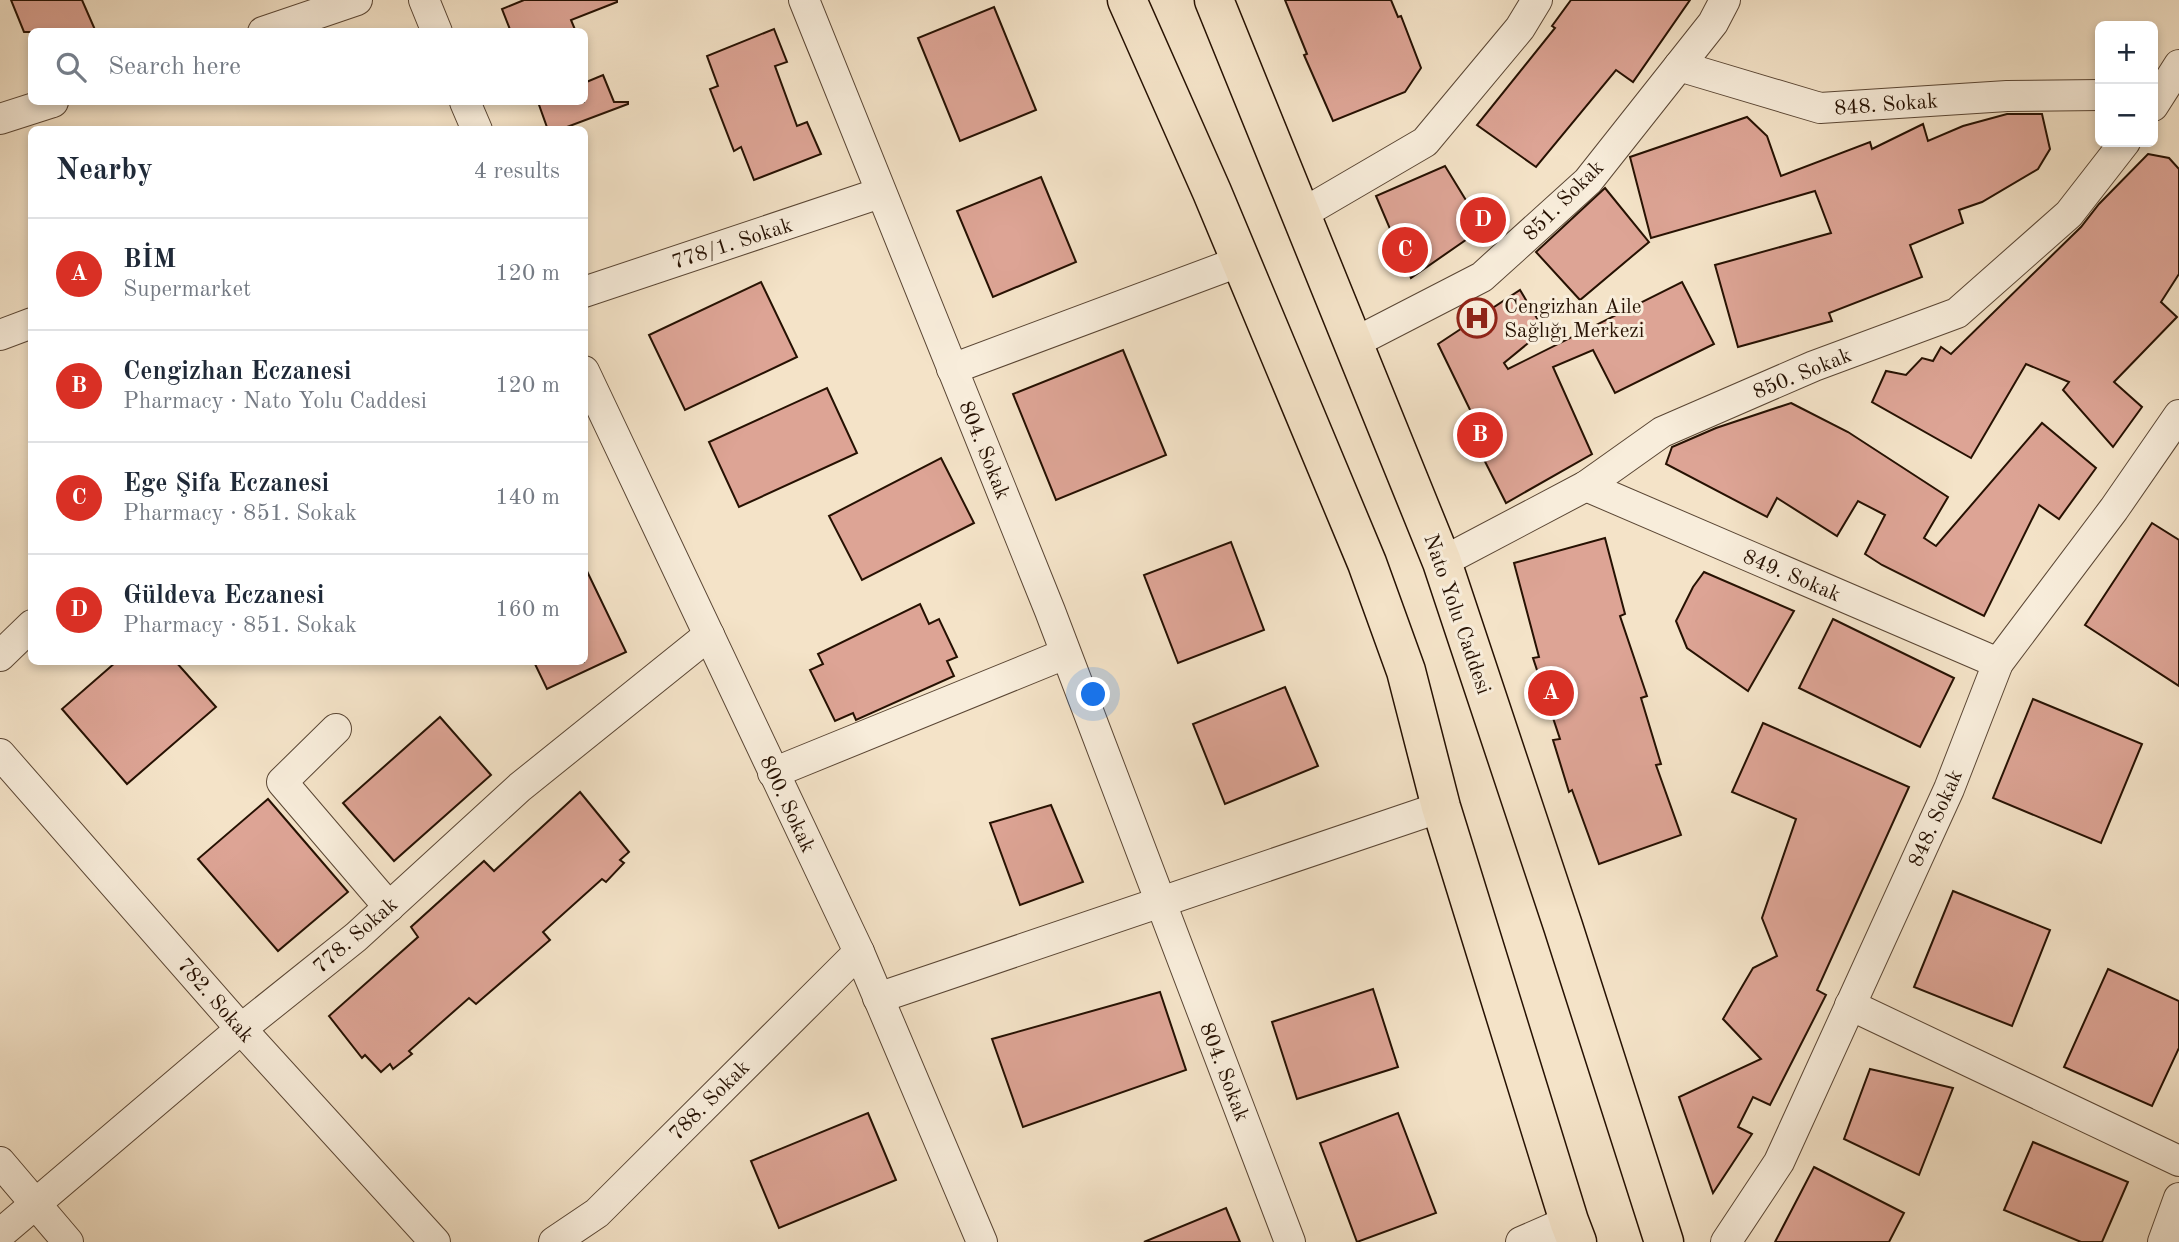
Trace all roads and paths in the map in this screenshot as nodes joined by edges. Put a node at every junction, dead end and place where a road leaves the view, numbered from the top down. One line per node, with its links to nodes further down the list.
1 (357, 0): 8 (street)
2 (424, 0): 9 (street)
3 (804, 0): 19 (street, 804. Sokak)
4 (1127, 0): 21 (main road)
5 (1214, 0): 20 (main road, Nato Yolu Caddesi)
6 (1537, 0): 20 (street)
7 (1725, 0): 11 (street, 851. Sokak)
8 (274, 28)
9 (435, 28)
10 (2179, 65): 13 (street)
11 (1679, 66): 12 (street, 848. Sokak); 25 (street, 851. Sokak)
12 (2095, 95)
13 (2161, 102)
14 (44, 105): 16 (street)
15 (466, 105): 17 (street)
16 (0, 119)
17 (475, 126)
18 (2121, 147): 29 (street, 850. Sokak)
19 (880, 193): 22 (street, 778/1. Sokak); 26 (street, 804. Sokak)
20 (1300, 215): 25 (main road, Nato Yolu Caddesi)
21 (1241, 261): 26 (street); 39 (main road)
22 (588, 291)
23 (28, 324): 24 (street)
24 (0, 335)
25 (1352, 344): 30 (main road, Nato Yolu Caddesi)
26 (952, 369): 33 (street, 804. Sokak)
27 (588, 379): 32 (street, 800. Sokak)
28 (2179, 415): 35 (street, 848. Sokak)
29 (1586, 486): 30 (street, 850. Sokak); 35 (street, 849. Sokak)
30 (1442, 562): 58 (main road, Nato Yolu Caddesi)
31 (28, 629): 34 (street)
32 (709, 635): 38 (street, 800. Sokak); 41 (street, 778. Sokak)
33 (1065, 654): 38 (street); 40 (street, 804. Sokak)
34 (0, 656)
35 (1998, 663): 44 (street, 848. Sokak)
36 (336, 729): 41 (street)
37 (0, 754): 45 (street, 782. Sokak)
38 (773, 773): 42 (street, 800. Sokak)
39 (1441, 807): 40 (street); 50 (main road)
40 (1161, 902): 43 (street); 56 (street, 804. Sokak)
41 (389, 907): 45 (street, 778. Sokak)
42 (859, 952): 43 (street, 800. Sokak); 54 (street, 788. Sokak)
43 (878, 998): 55 (street, 800. Sokak)
44 (1850, 1005): 47 (street); 59 (street, 848. Sokak)
45 (241, 1029): 49 (street, 778. Sokak); 53 (street, 782. Sokak)
46 (0, 1161): 49 (street)
47 (2179, 1161)
48 (2179, 1198): 60 (street)
49 (35, 1202): 51 (street, 778. Sokak); 52 (street)
50 (1573, 1232): 57 (street)
51 (0, 1234)
52 (68, 1242)
53 (435, 1242)
54 (554, 1242)
55 (982, 1242)
56 (1290, 1242)
57 (1521, 1242)
58 (1664, 1242)
59 (1726, 1242)
60 (2162, 1242)

